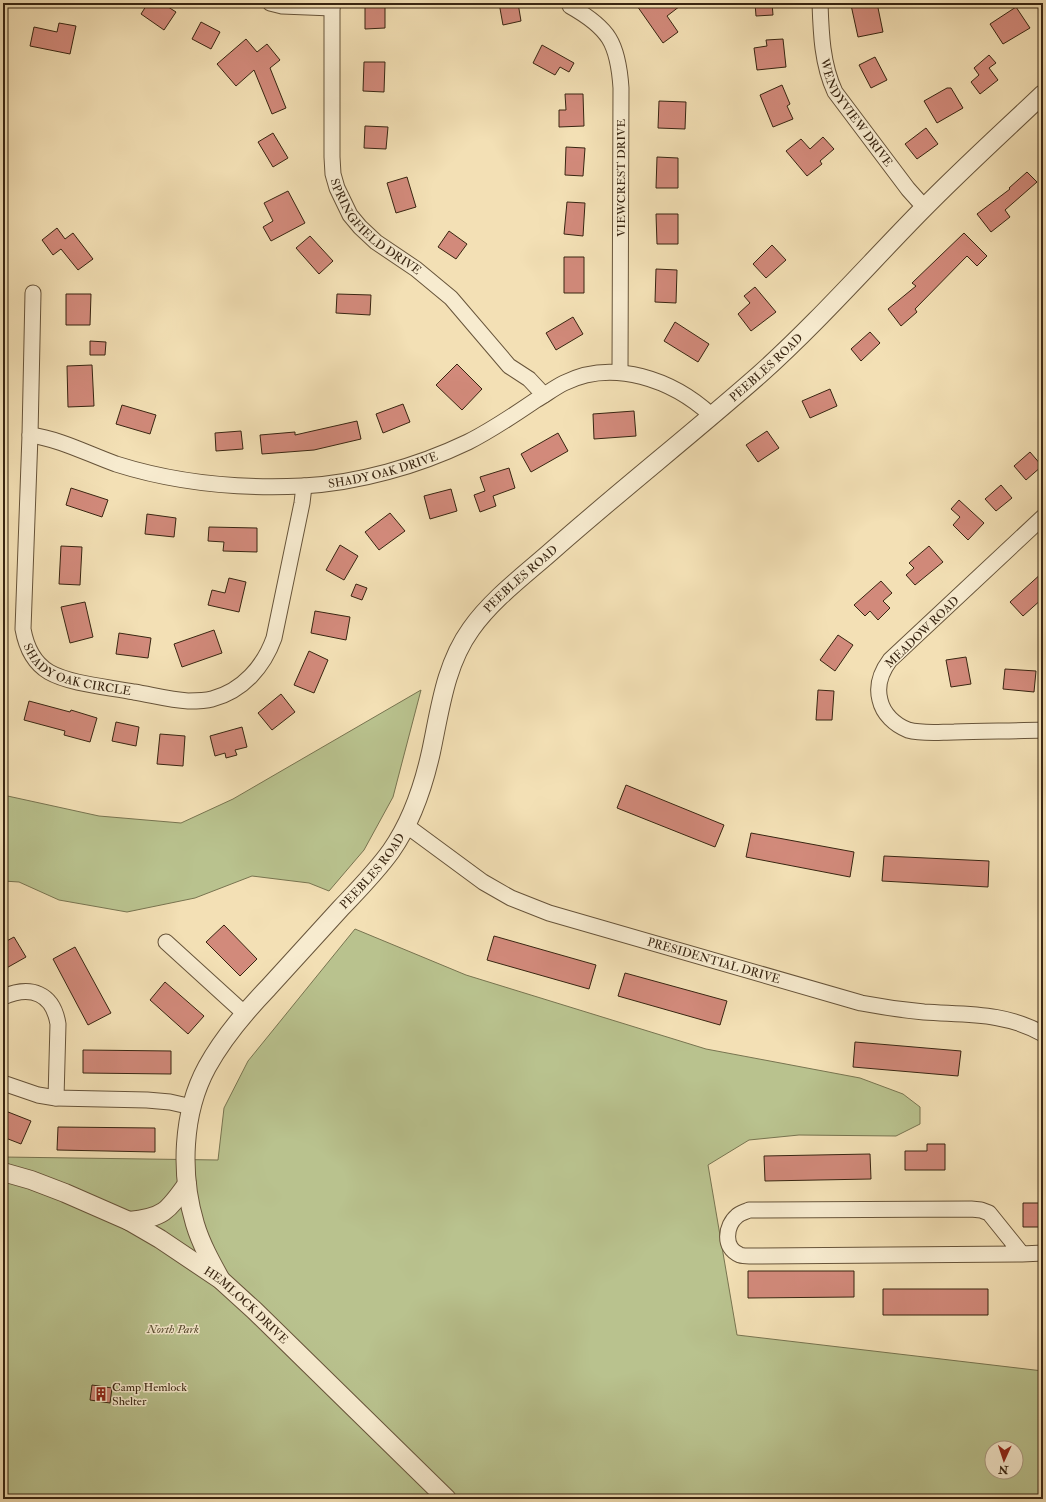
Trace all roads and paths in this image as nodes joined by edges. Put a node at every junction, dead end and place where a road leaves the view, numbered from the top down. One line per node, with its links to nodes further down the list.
1 (270, 3): 3 (street)
2 (820, 3): 6 (street, WENDYVIEW DRIVE)
3 (332, 5): 9 (street, SPRINGFIELD DRIVE)
4 (570, 6): 8 (street, VIEWCREST DRIVE)
5 (1043, 94): 6 (street, PEEBLES ROAD)
6 (925, 208): 10 (street, PEEBLES ROAD)
7 (33, 293): 11 (street, SHADY OAK CIRCLE)
8 (620, 372): 9 (street, SHADY OAK DRIVE); 10 (street, SHADY OAK DRIVE)
9 (544, 395): 12 (street, SHADY OAK DRIVE)
10 (711, 415): 15 (street, PEEBLES ROAD)
11 (30, 435): 12 (street, SHADY OAK DRIVE); 12 (street, SHADY OAK CIRCLE)
12 (304, 486)
13 (1043, 517): 14 (street, MEADOW ROAD)
14 (1043, 730)
15 (407, 826): 18 (street, PEEBLES ROAD); 19 (street, PRESIDENTIAL DRIVE)
16 (166, 942): 18 (street)
17 (3, 997): 21 (street)
18 (244, 1013): 22 (street, PEEBLES ROAD)
19 (1043, 1034)
20 (3, 1083): 21 (street)
21 (56, 1098): 22 (street)
22 (192, 1107): 24 (street, PEEBLES ROAD)
23 (3, 1172): 25 (street, HEMLOCK DRIVE)
24 (187, 1184): 25 (street); 28 (street, PEEBLES ROAD)
25 (129, 1221): 28 (street, HEMLOCK DRIVE)
26 (1043, 1253): 27 (street)
27 (1022, 1254): 27 (street)
28 (221, 1280): 29 (street, HEMLOCK DRIVE)
29 (447, 1499)

